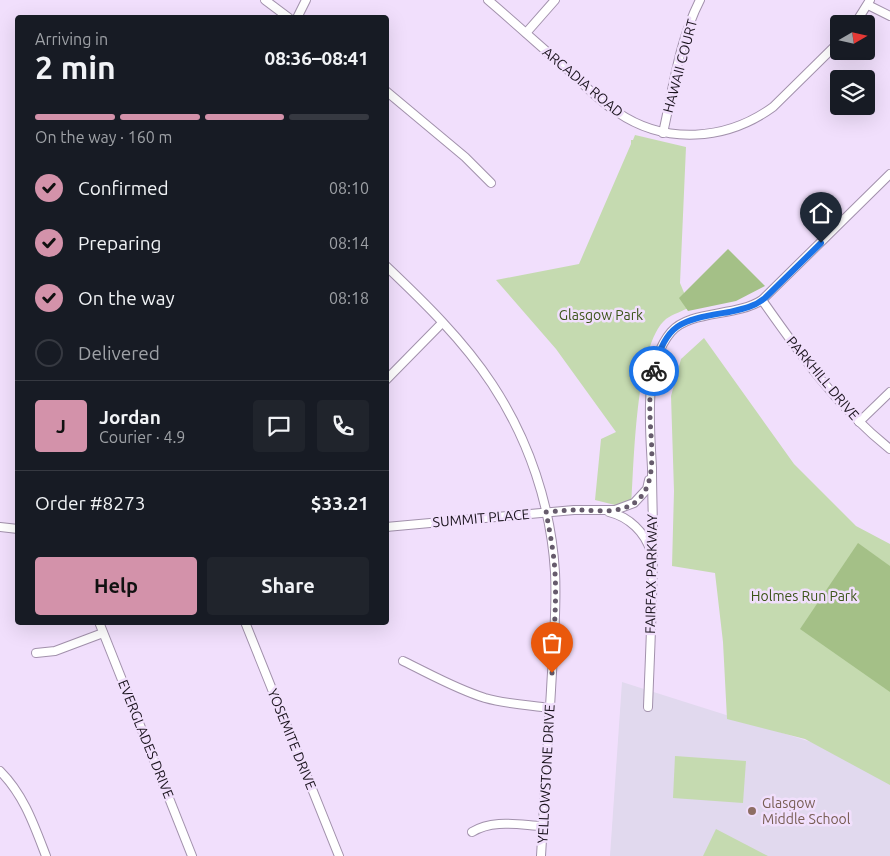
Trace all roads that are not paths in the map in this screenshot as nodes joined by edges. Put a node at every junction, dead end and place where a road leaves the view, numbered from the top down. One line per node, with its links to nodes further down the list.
1 (265, 0): 7 (street)
2 (306, 0): 8 (street)
3 (488, 0): 11 (street, ARCADIA ROAD)
4 (555, 0): 11 (street)
5 (700, 0): 14 (street, HAWAII COURT)
6 (869, 3): 9 (street); 10 (street)
7 (285, 15)
8 (298, 15)
9 (861, 15)
10 (890, 16)
11 (526, 33): 14 (street, ARCADIA ROAD)
12 (830, 51): 14 (street, ARCADIA ROAD)
13 (389, 94): 16 (street)
14 (664, 133)
15 (890, 174): 18 (street, FAIRFAX PARKWAY)
16 (491, 183)
17 (389, 269): 19 (street, YELLOWSTONE DRIVE)
18 (762, 300): 22 (street, PARKHILL DRIVE); 24 (street, FAIRFAX PARKWAY)
19 (442, 323): 20 (street); 26 (street, YELLOWSTONE DRIVE)
20 (389, 377)
21 (890, 392): 22 (street)
22 (859, 422): 23 (street, PARKHILL DRIVE)
23 (890, 449)
24 (652, 471): 25 (street, SUMMIT PLACE); 30 (street, FAIRFAX PARKWAY)
25 (605, 510): 26 (street, SUMMIT PLACE); 30 (street, SUMMIT PLACE)
26 (546, 512): 28 (street, SUMMIT PLACE); 37 (street, YELLOWSTONE DRIVE)
27 (0, 527): 29 (street)
28 (389, 527)
29 (15, 529)
30 (652, 564): 36 (street, FAIRFAX PARKWAY)
31 (100, 625): 33 (street, EVERGLADES DRIVE)
32 (246, 625): 43 (street, YOSEMITE DRIVE)
33 (103, 633): 34 (street); 42 (street, EVERGLADES DRIVE)
34 (36, 653)
35 (404, 661): 37 (street)
36 (648, 707)
37 (550, 708): 39 (street, YELLOWSTONE DRIVE)
38 (0, 771): 41 (street)
39 (543, 826): 40 (street); 44 (street, YELLOWSTONE DRIVE)
40 (472, 832)
41 (46, 856)
42 (192, 856)
43 (338, 856)
44 (541, 856)

